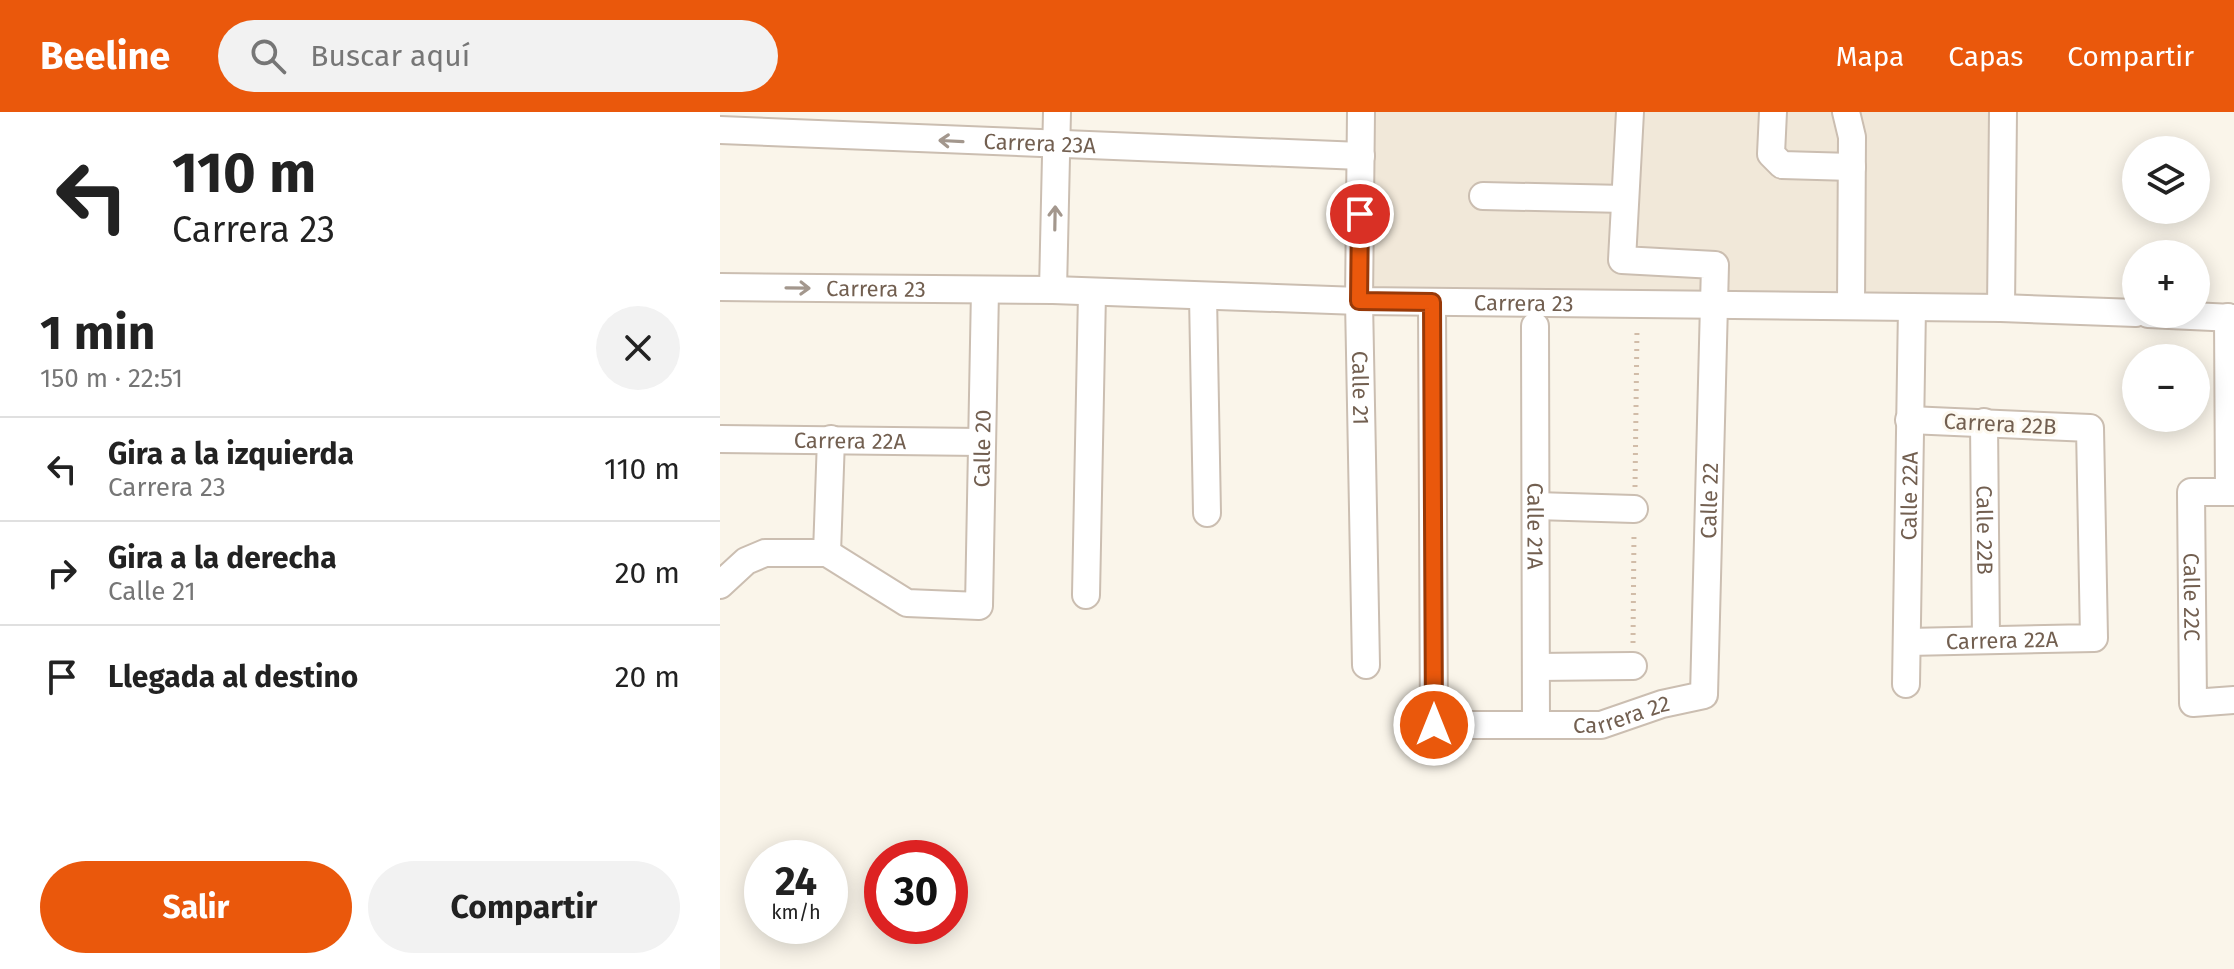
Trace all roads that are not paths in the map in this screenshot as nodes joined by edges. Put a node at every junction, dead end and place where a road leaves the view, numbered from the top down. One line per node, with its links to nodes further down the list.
1 (1057, 112): 8 (street)
2 (1361, 112): 9 (street, Calle 21)
3 (1630, 112): 12 (street)
4 (1773, 112): 10 (street)
5 (1846, 112): 10 (street)
6 (2003, 112): 23 (street)
7 (720, 130): 8 (street, Carrera 23A, one-way to 7)
8 (1056, 146): 9 (street, Carrera 23A); 15 (street, one-way to 8)
9 (1361, 156): 18 (street, Calle 21)
10 (1852, 167): 21 (street)
11 (1483, 196): 12 (street)
12 (1625, 199): 20 (street, Calle 22)
13 (720, 287): 14 (street, Carrera 23, one-way to 14)
14 (985, 290): 15 (street, Carrera 23); 32 (street, Calle 20)
15 (1053, 290): 16 (street, Carrera 23)
16 (1092, 293): 17 (street, Carrera 23); 41 (street)
17 (1203, 296): 18 (street, Carrera 23); 36 (street)
18 (1359, 301): 19 (street, Carrera 23); 45 (street, Calle 21)
19 (1432, 302): 20 (street, Carrera 23); 51 (street, Carrera 22)
20 (1712, 305): 21 (street, Carrera 23); 49 (street, Calle 22)
21 (1851, 306): 22 (street, Carrera 23)
22 (1912, 307): 23 (street, Carrera 23); 28 (street, Calle 22A)
23 (2001, 308): 24 (street, Carrera 23)
24 (2122, 312)
25 (2210, 317): 26 (street)
26 (2231, 318): 33 (street)
27 (1535, 326): 34 (street, Calle 21A)
28 (1909, 420): 29 (street, Carrera 22B); 44 (street, Calle 22A)
29 (1984, 422): 42 (street, Carrera 22B); 43 (street, Calle 22B)
30 (720, 439): 31 (street, Carrera 22A)
31 (831, 439): 32 (street, Carrera 22A); 37 (street)
32 (981, 442): 37 (street, Calle 20)
33 (2232, 492): 50 (street, Calle 22C)
34 (1536, 506): 35 (street); 47 (street, Calle 21A)
35 (1634, 509)
36 (1207, 513)
37 (827, 553): 39 (street)
38 (720, 554): 39 (street)
39 (746, 561): 40 (street)
40 (720, 585)
41 (1086, 595)
42 (2094, 638): 43 (street, Carrera 22A)
43 (1986, 639): 44 (street, Carrera 22A)
44 (1908, 642): 48 (street, Calle 22A)
45 (1366, 665)
46 (1633, 666): 47 (street)
47 (1536, 667): 51 (street, Calle 21A)
48 (1906, 684)
49 (1704, 695): 51 (street, Carrera 22)
50 (2234, 700)
51 (1536, 725)

